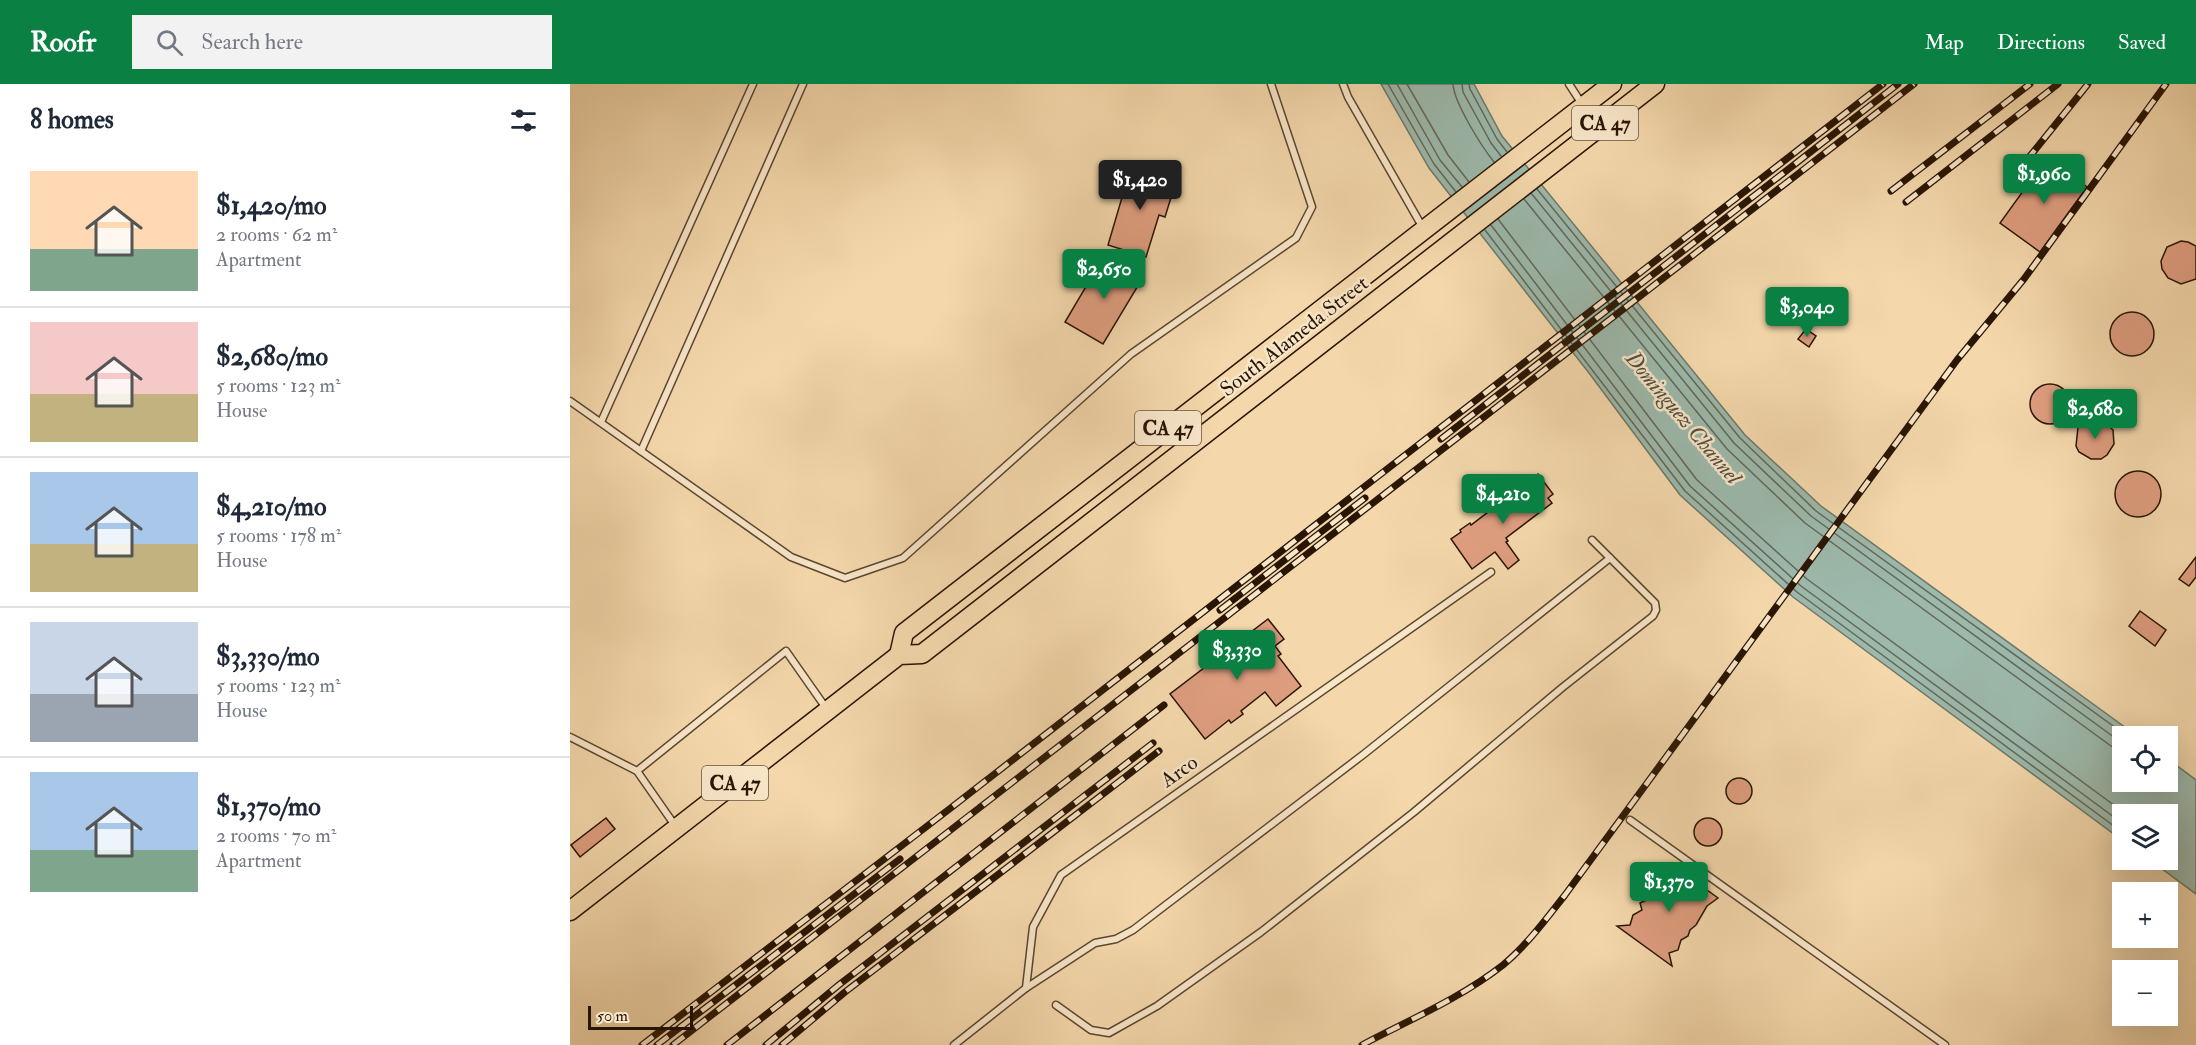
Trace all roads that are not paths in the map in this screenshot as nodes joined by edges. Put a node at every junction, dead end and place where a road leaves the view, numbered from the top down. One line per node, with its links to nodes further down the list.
1 (753, 84): 11 (lane)
2 (803, 84): 12 (lane)
3 (1271, 84): 12 (lane)
4 (1343, 84): 9 (lane)
5 (1569, 84): 8 (lane)
6 (1612, 84): 8 (main road, South Alameda Street / CA 47)
7 (1655, 84): 16 (main road, South Alameda Street / CA 47)
8 (1583, 106): 9 (main road, South Alameda Street / CA 47)
9 (1428, 227): 16 (main road, South Alameda Street / CA 47)
10 (570, 401): 11 (lane)
11 (601, 422): 12 (lane)
12 (641, 451)
13 (1592, 540): 14 (lane)
14 (1610, 558): 23 (lane); 24 (lane)
15 (1491, 572): 23 (lane, Arco)
16 (899, 655): 17 (main road, South Alameda Street / CA 47)
17 (828, 710): 19 (lane); 21 (main road, South Alameda Street / CA 47)
18 (570, 737): 19 (lane)
19 (638, 771): 21 (lane)
20 (1630, 820): 26 (lane)
21 (677, 828): 22 (main road, South Alameda Street / CA 47)
22 (570, 910)
23 (1026, 988): 25 (lane)
24 (1056, 1005)
25 (954, 1045)
26 (1945, 1045)

